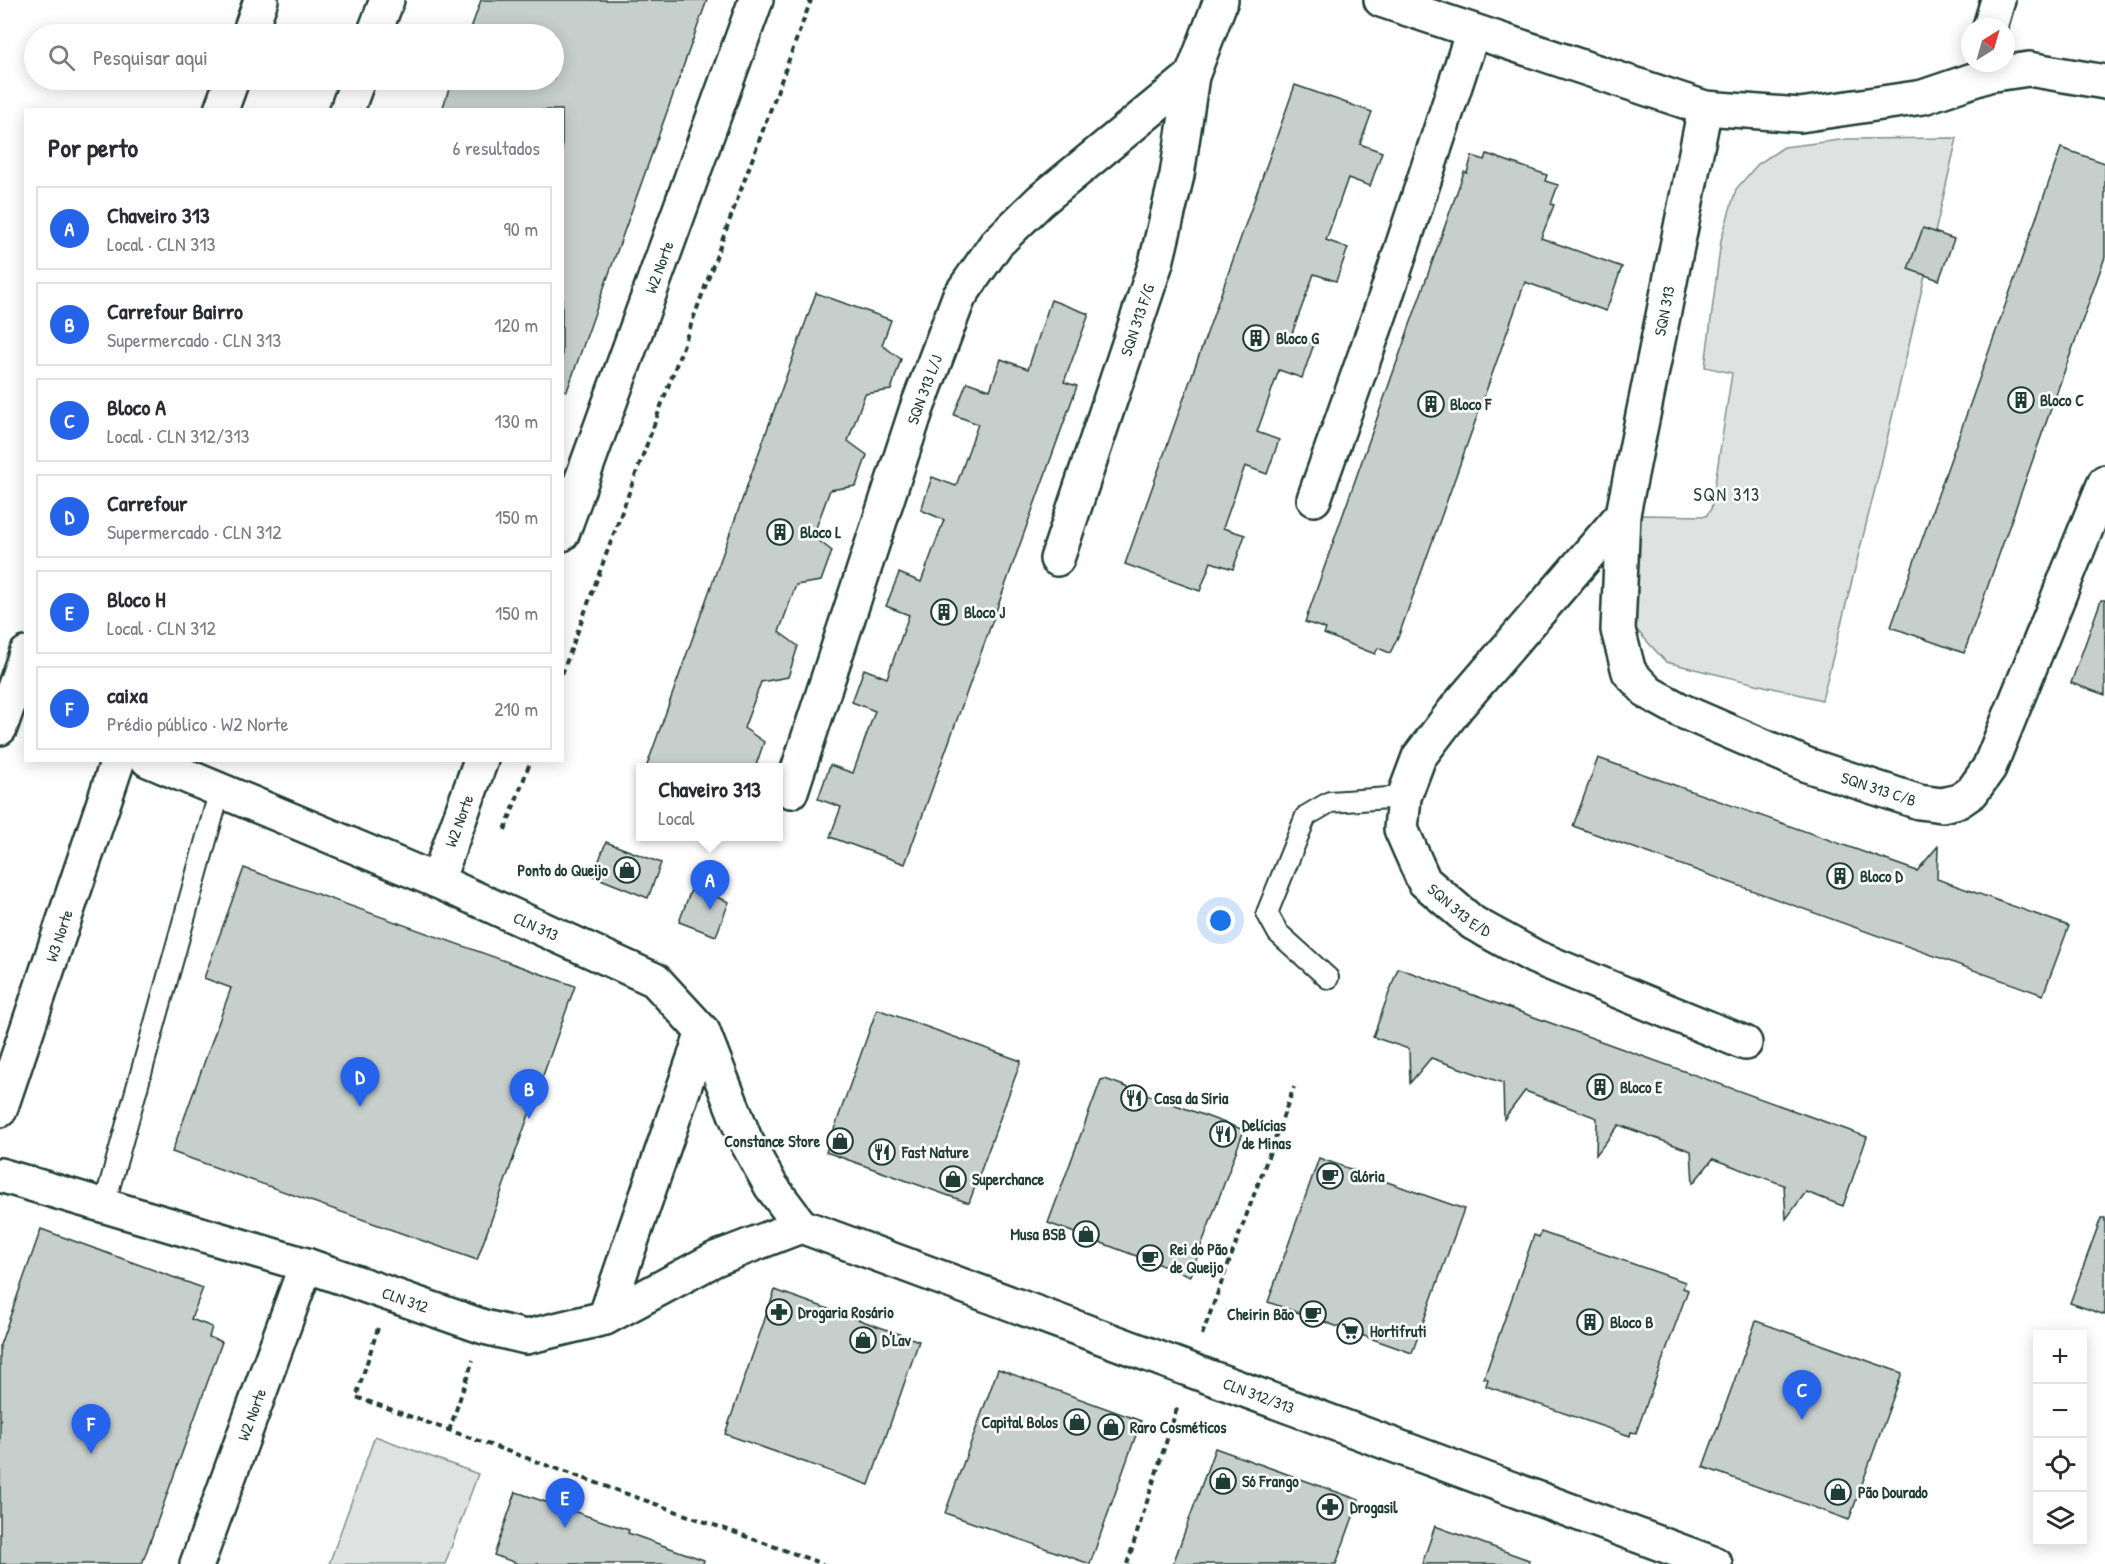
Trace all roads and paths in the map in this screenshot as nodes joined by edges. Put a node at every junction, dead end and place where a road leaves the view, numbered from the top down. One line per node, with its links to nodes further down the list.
1 (261, 0): 9 (street)
2 (387, 0): 10 (street)
3 (756, 0): 24 (street, W2 Norte)
4 (811, 0): 27 (path)
5 (1221, 0): 14 (street)
6 (1381, 0): 11 (street)
7 (1998, 0): 8 (street)
8 (1993, 18)
9 (253, 24)
10 (378, 24)
11 (1473, 31): 20 (street); 22 (street)
12 (2015, 69): 15 (street)
13 (1981, 72): 20 (street)
14 (1192, 76): 25 (street, SQN 313 F/G); 35 (street, SQN 313 L/J)
15 (2105, 82)
16 (228, 90): 18 (street)
17 (354, 90): 19 (street)
18 (222, 108)
19 (348, 108)
20 (1705, 108): 23 (street, SQN 313)
21 (2105, 482): 23 (street, SQN 313 C/B)
22 (1314, 499)
23 (1623, 514): 36 (street, SQN 313 E/D)
24 (564, 528)
25 (1057, 559)
26 (24, 659): 28 (street)
27 (564, 669)
28 (13, 689): 29 (street)
29 (0, 728)
30 (117, 762): 43 (street, W3 Norte)
31 (153, 762): 34 (street, CLN 313)
32 (480, 762): 38 (street, W2 Norte)
33 (530, 762): 37 (path)
34 (220, 790): 38 (street, CLN 313); 45 (lane)
35 (791, 791)
36 (1404, 797): 39 (lane); 41 (street, SQN 313 E/D)
37 (505, 830)
38 (437, 881): 40 (street, CLN 313)
39 (1328, 978)
40 (703, 1032): 46 (street, CLN 313); 49 (street)
41 (1745, 1043)
42 (1294, 1087): 51 (path)
43 (0, 1110)
44 (0, 1175): 45 (street, CLN 312)
45 (105, 1206): 47 (street, CLN 312)
46 (801, 1226): 49 (street, CLN 312); 51 (street, CLN 312/313)
47 (306, 1265): 48 (street, CLN 312); 53 (street, W2 Norte)
48 (389, 1293): 50 (street, CLN 312); 52 (path)
49 (605, 1318): 50 (street, CLN 312)
50 (484, 1327): 52 (path)
51 (1189, 1371): 55 (path); 56 (street, CLN 312/313)
52 (449, 1431): 54 (path)
53 (198, 1564)
54 (823, 1564)
55 (1127, 1564)
56 (1715, 1564)

